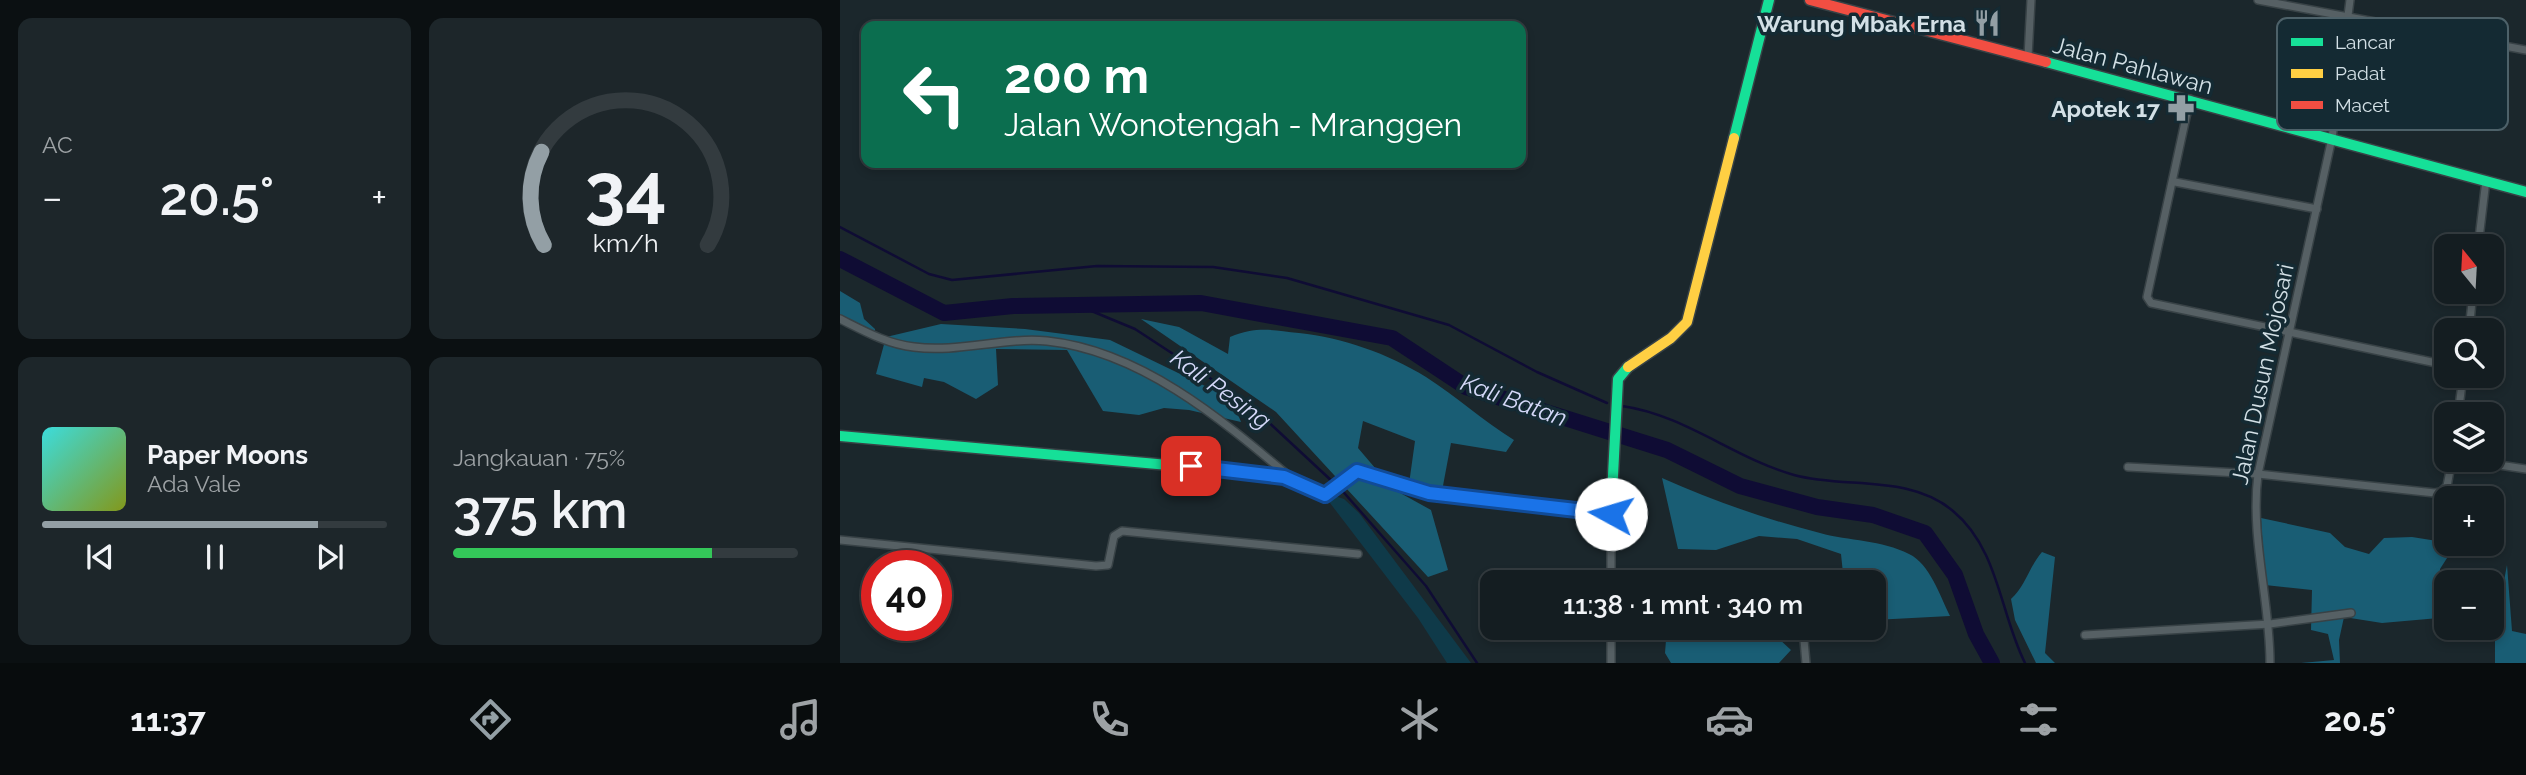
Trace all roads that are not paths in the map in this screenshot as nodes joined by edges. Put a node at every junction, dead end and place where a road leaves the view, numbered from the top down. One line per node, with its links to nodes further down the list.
1 (1769, 0): 31 (street)
2 (1810, 0): 10 (street, Jalan Pahlawan)
3 (2031, 0): 10 (street)
4 (2258, 0): 6 (street)
5 (2350, 0): 6 (street, Jalan Dusun Mojosari)
6 (2348, 17): 7 (street)
7 (2353, 18)
8 (2508, 47): 9 (street)
9 (2526, 50)
10 (2028, 57): 11 (street, Jalan Pahlawan)
11 (2190, 99): 12 (street, Jalan Pahlawan); 17 (street)
12 (2277, 123)
13 (2303, 130): 15 (street, Jalan Pahlawan)
14 (2333, 130): 15 (street, Jalan Dusun Mojosari)
15 (2332, 138): 16 (street, Jalan Pahlawan); 19 (street, Jalan Dusun Mojosari)
16 (2486, 180): 18 (street, Jalan Pahlawan); 20 (street)
17 (2175, 182): 19 (street); 22 (street)
18 (2526, 192)
19 (2317, 209): 22 (street, Jalan Dusun Mojosari)
20 (2480, 234)
21 (840, 318): 30 (street)
22 (2288, 331): 23 (street); 29 (street, Jalan Dusun Mojosari)
23 (2434, 362)
24 (840, 436): 30 (street)
25 (2504, 465): 27 (street)
26 (2128, 467): 29 (street)
27 (2526, 468)
28 (2450, 472): 29 (street)
29 (2258, 474): 36 (street, Jalan Dusun Mojosari)
30 (1292, 479): 31 (street)
31 (1611, 514): 34 (street)
32 (840, 540): 33 (street)
33 (1359, 554)
34 (1611, 570)
35 (2351, 613): 36 (street)
36 (2270, 624): 37 (street); 42 (street, Jalan Dusun Mojosari)
37 (2085, 635)
38 (1611, 640): 40 (street)
39 (1804, 640): 41 (street)
40 (1611, 663)
41 (1806, 663)
42 (2270, 663)

